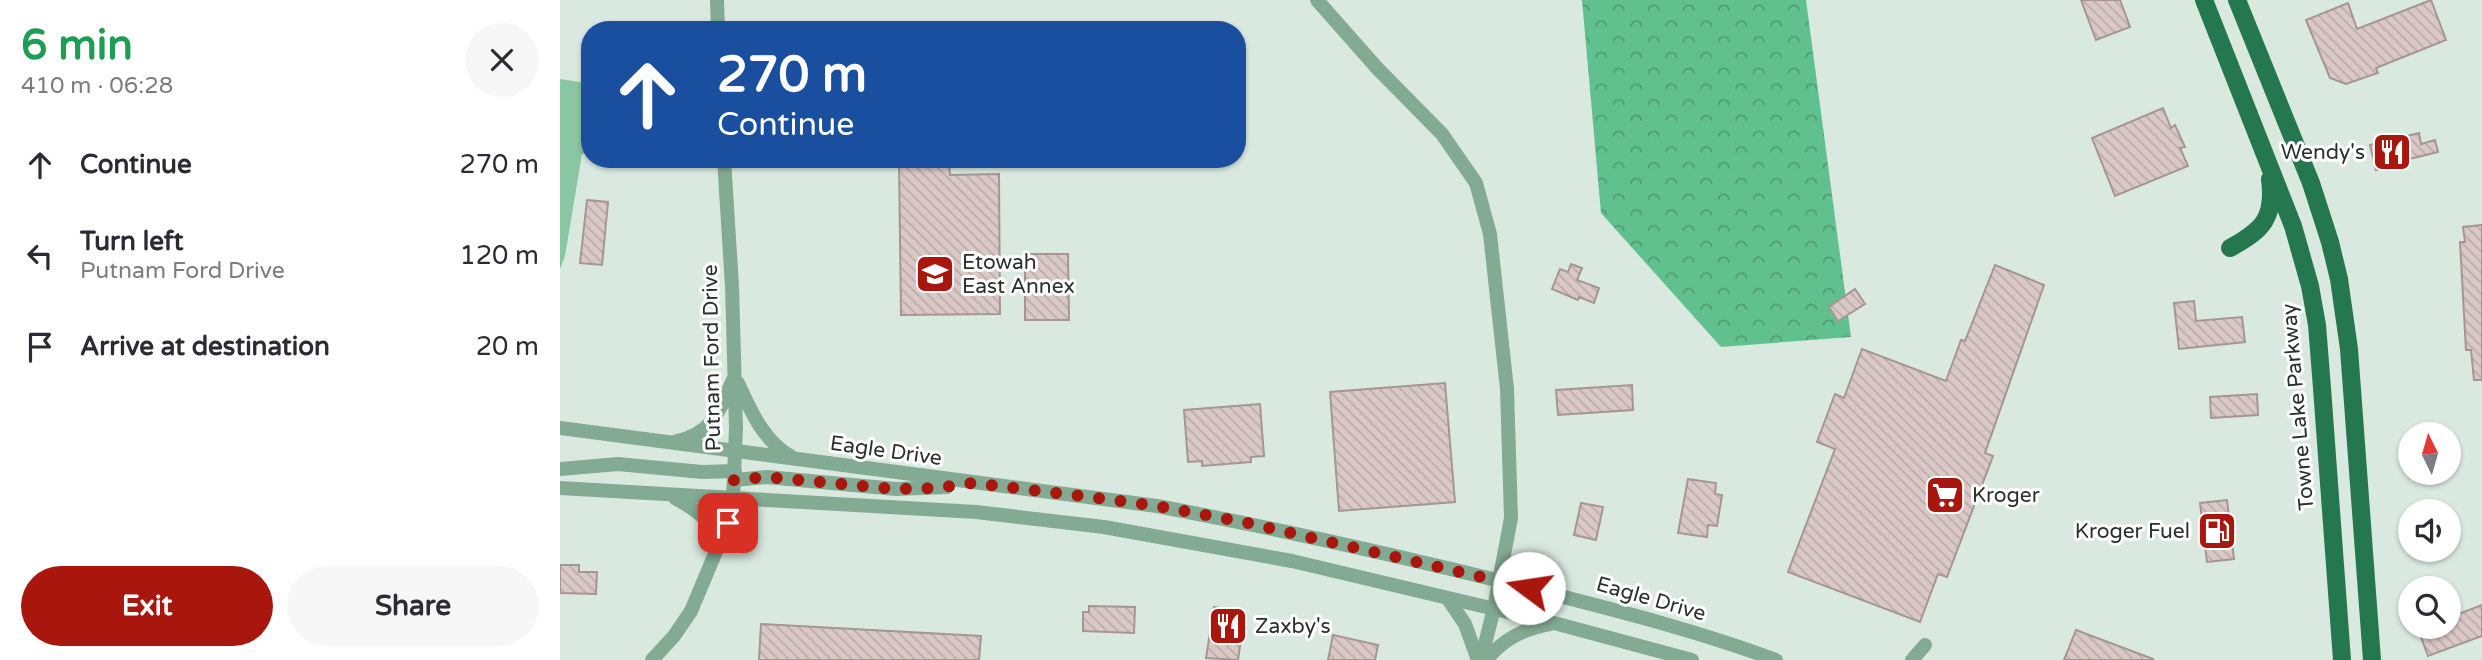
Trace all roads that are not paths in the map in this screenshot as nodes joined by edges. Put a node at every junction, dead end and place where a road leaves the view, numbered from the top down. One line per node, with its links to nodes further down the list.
1 (717, 0): 5 (street)
2 (1317, 0): 21 (street)
3 (2204, 0): 6 (main road, Towne Lake Parkway)
4 (2237, 0): 32 (main road)
5 (718, 21)
6 (2267, 158): 8 (main road); 31 (main road, Towne Lake Parkway)
7 (725, 168): 9 (street, Putnam Ford Drive)
8 (2230, 248)
9 (734, 375): 11 (street); 12 (street, Putnam Ford Drive); 13 (street)
10 (560, 428): 11 (street, Eagle Drive)
11 (671, 442): 12 (street, Eagle Drive)
12 (735, 451): 13 (street, Eagle Drive); 15 (street, Putnam Ford Drive)
13 (797, 460): 16 (street, Eagle Drive)
14 (560, 469): 15 (street)
15 (735, 476): 16 (street); 19 (street, Putnam Ford Drive)
16 (973, 483): 21 (street, Eagle Drive)
17 (560, 488): 18 (street)
18 (664, 494): 19 (street); 20 (street)
19 (733, 498): 20 (street, Putnam Ford Drive); 22 (street)
20 (718, 548): 26 (street, Putnam Ford Drive)
21 (1500, 581): 23 (street); 29 (street, Eagle Drive)
22 (1448, 598): 23 (street); 27 (street)
23 (1494, 608): 24 (street); 27 (street)
24 (1554, 623): 27 (street); 28 (street)
25 (1925, 645): 30 (street)
26 (652, 660)
27 (1482, 660)
28 (1692, 660)
29 (1776, 660)
30 (1912, 660)
31 (2342, 660)
32 (2372, 660)

